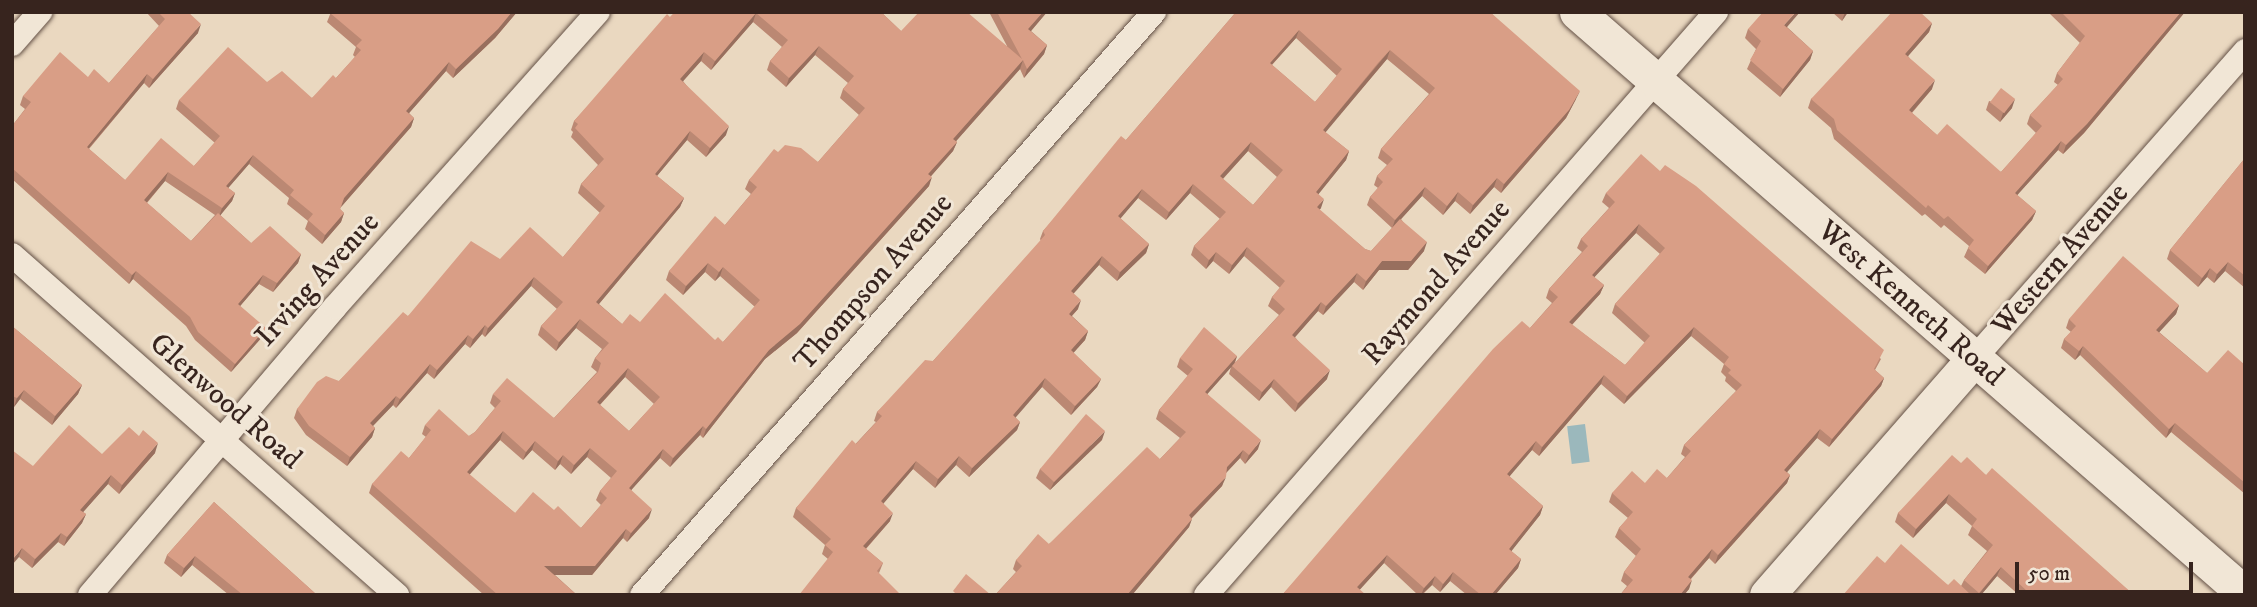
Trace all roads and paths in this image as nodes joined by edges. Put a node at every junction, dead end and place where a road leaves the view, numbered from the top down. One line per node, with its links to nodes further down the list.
1 (40, 12): 6 (street)
2 (598, 12): 11 (street, Irving Avenue)
3 (1154, 12): 15 (street, Thompson Avenue)
4 (1577, 12): 8 (street, West Kenneth Road)
5 (1716, 12): 8 (street, Raymond Avenue)
6 (12, 44)
7 (2245, 51): 10 (street, Western Avenue)
8 (1656, 81): 10 (street, West Kenneth Road); 16 (street, Raymond Avenue)
9 (12, 255): 11 (street, Glenwood Road)
10 (1973, 360): 12 (street, West Kenneth Road); 17 (street, Western Avenue)
11 (220, 440): 13 (street, Irving Avenue); 14 (street, Glenwood Road)
12 (2245, 594)
13 (90, 595)
14 (397, 595)
15 (642, 595)
16 (1206, 595)
17 (1767, 595)

